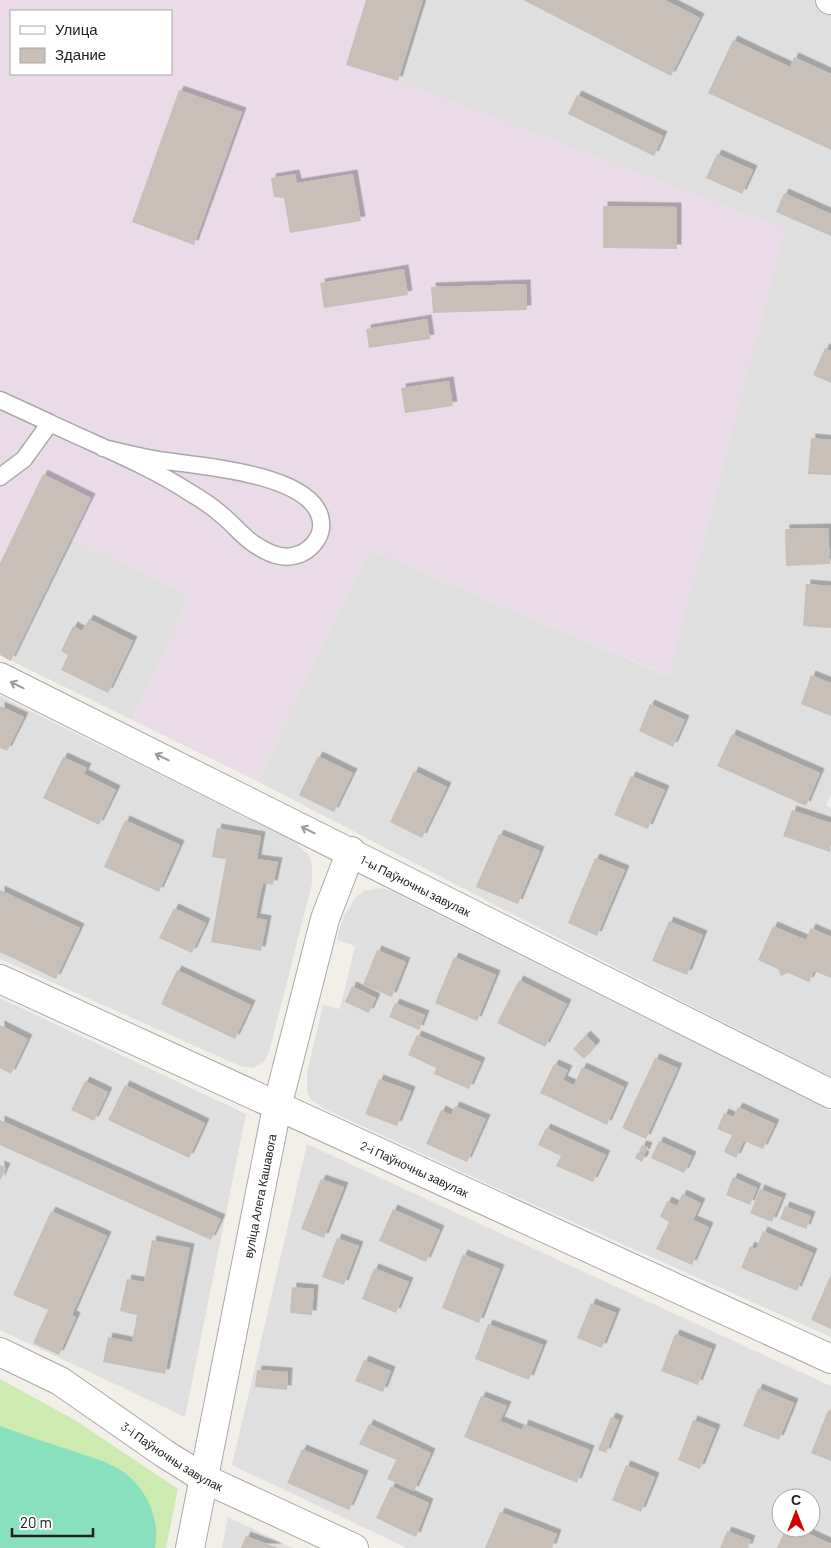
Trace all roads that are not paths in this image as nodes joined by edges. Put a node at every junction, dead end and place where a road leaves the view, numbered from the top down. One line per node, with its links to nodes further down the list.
1 (0, 400): 2 (lane)
2 (50, 423): 3 (lane); 4 (lane)
3 (103, 448): 3 (lane)
4 (0, 477)
5 (0, 676): 6 (street, 1-ы Паўночны завулак, one-way to 5)
6 (351, 851): 8 (street, 1-ы Паўночны завулак); 9 (street, вуліца Алега Кашавога)
7 (0, 979): 9 (street, 2-і Паўночны завулак)
8 (831, 1094)
9 (277, 1107): 11 (street, 2-і Паўночны завулак); 12 (street, вуліца Алега Кашавога)
10 (0, 1352): 12 (street, 3-і Паўночны завулак)
11 (831, 1359)
12 (205, 1478): 13 (street, вуліца Алега Кашавога); 14 (street, 3-і Паўночны завулак)
13 (190, 1548)
14 (354, 1548)

